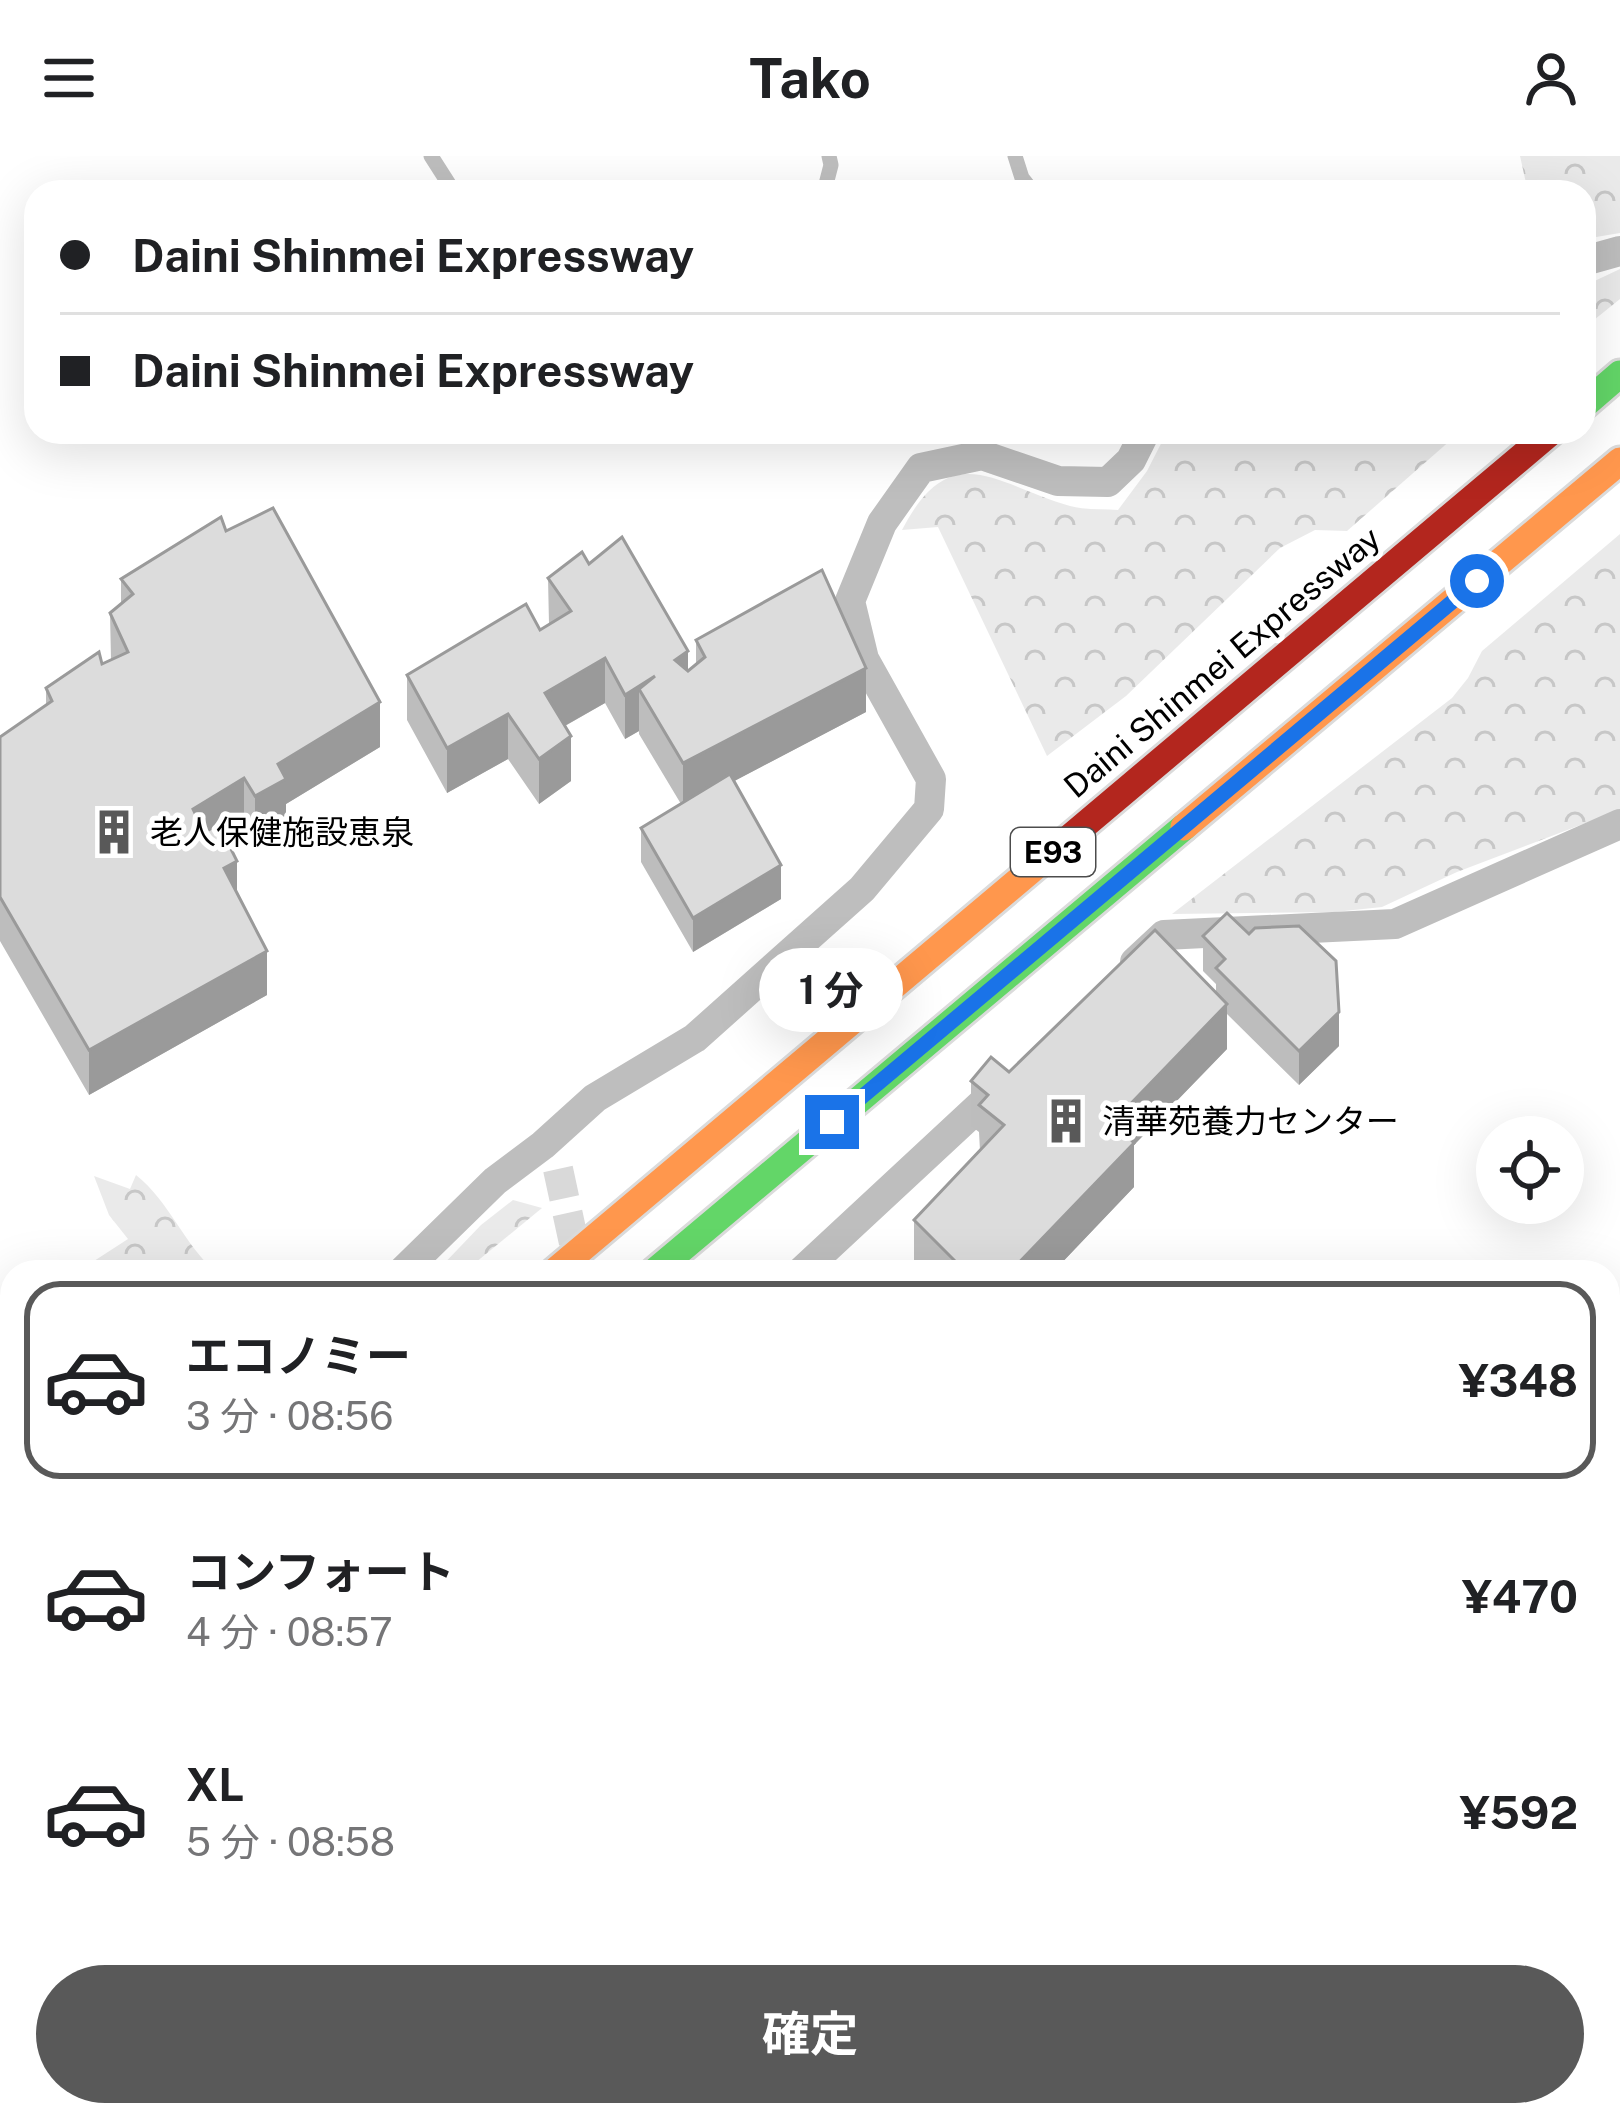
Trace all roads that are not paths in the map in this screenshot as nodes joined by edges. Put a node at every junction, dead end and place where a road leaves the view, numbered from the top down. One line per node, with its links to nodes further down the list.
1 (1620, 374): 2 (highway)
2 (1596, 394)
3 (1139, 444): 9 (street)
4 (1537, 444): 10 (highway, Daini Shinmei Expressway / E93)
5 (1620, 461): 11 (highway, E93)
6 (1620, 824): 7 (street)
7 (1112, 983)
8 (1026, 1063): 12 (street)
9 (414, 1260)
10 (568, 1260)
11 (668, 1260)
12 (814, 1260)

